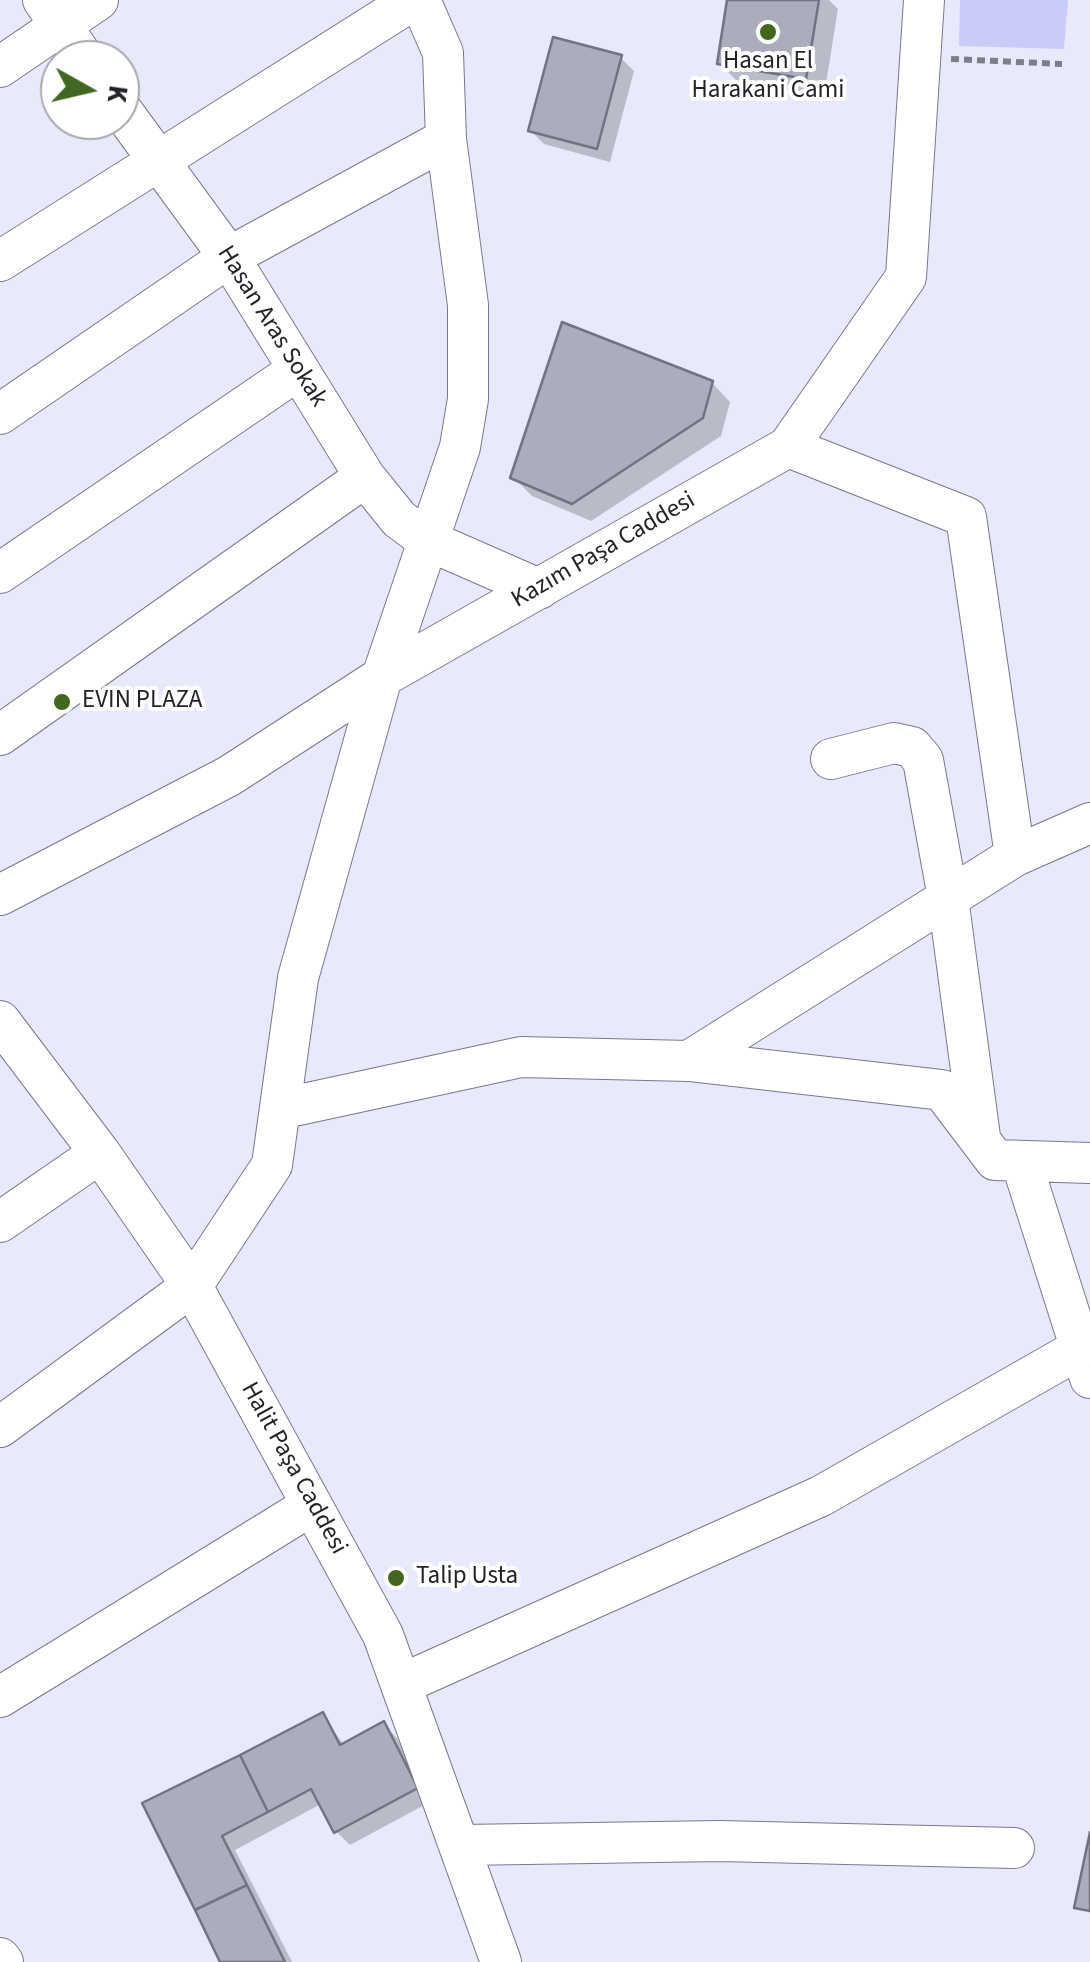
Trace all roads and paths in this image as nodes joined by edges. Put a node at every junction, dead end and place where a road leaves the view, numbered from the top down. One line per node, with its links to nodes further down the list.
1 (98, 0): 4 (street)
2 (417, 0): 10 (street); 11 (street)
3 (924, 0): 6 (street, Kazım Paşa Caddesi)
4 (52, 13): 5 (street); 8 (street)
5 (71, 40)
6 (920, 58): 7 (path); 16 (street, Kazım Paşa Caddesi)
7 (1062, 64)
8 (0, 67)
9 (140, 135): 11 (street, Hasan Aras Sokak)
10 (446, 139): 12 (street); 18 (street)
11 (157, 158): 12 (street, Hasan Aras Sokak); 13 (street)
12 (229, 257): 14 (street, Hasan Aras Sokak); 15 (street)
13 (0, 261)
14 (298, 370): 17 (street, Hasan Aras Sokak); 19 (street)
15 (0, 414)
16 (788, 447): 20 (street, Kazım Paşa Caddesi); 25 (street)
17 (364, 477): 18 (street, Hasan Aras Sokak); 22 (street)
18 (427, 540): 20 (street, Hasan Aras Sokak); 21 (street)
19 (0, 572)
20 (539, 588): 21 (street, Kazım Paşa Caddesi)
21 (382, 677): 26 (street, Kazım Paşa Caddesi); 30 (street)
22 (0, 735)
23 (831, 758): 27 (street)
24 (1090, 823): 25 (street)
25 (1015, 856): 27 (street)
26 (0, 896)
27 (948, 898): 29 (street); 31 (street)
28 (2, 1028): 32 (street, Halit Paşa Caddesi)
29 (689, 1061): 30 (street); 31 (street)
30 (280, 1110): 36 (street)
31 (980, 1141): 33 (street)
32 (100, 1153): 35 (street); 36 (street, Halit Paşa Caddesi)
33 (1021, 1161): 34 (street); 37 (street)
34 (1090, 1163)
35 (0, 1222)
36 (192, 1286): 38 (street); 39 (street, Halit Paşa Caddesi)
37 (1086, 1363): 40 (street)
38 (0, 1427)
39 (312, 1505): 40 (street, Halit Paşa Caddesi); 41 (street)
40 (402, 1684): 42 (street, Halit Paşa Caddesi)
41 (0, 1697)
42 (462, 1845): 43 (street); 44 (street, Halit Paşa Caddesi)
43 (1014, 1848)
44 (500, 1962)

